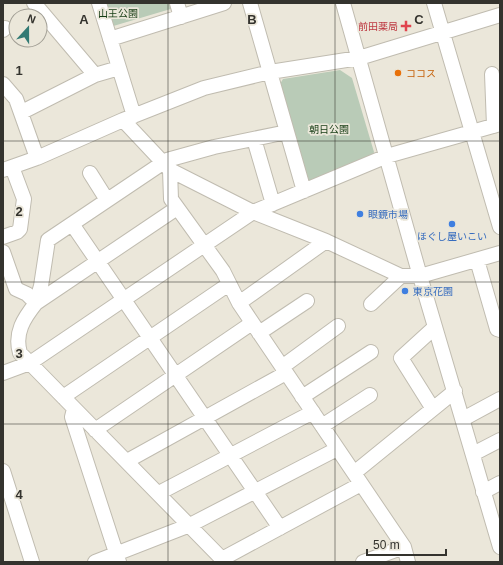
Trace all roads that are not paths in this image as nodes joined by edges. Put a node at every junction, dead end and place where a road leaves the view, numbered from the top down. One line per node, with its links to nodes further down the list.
1 (34, 3): 16 (street)
2 (99, 3): 11 (street)
3 (177, 3): 9 (street)
4 (224, 3): 9 (street)
5 (250, 3): 14 (street)
6 (343, 3): 12 (street)
7 (434, 3): 10 (street)
8 (500, 15): 10 (street)
9 (182, 17): 11 (street)
10 (443, 33): 12 (street); 22 (street)
11 (110, 40): 13 (street)
12 (359, 58): 14 (street); 25 (street)
13 (119, 68): 16 (street); 20 (street)
14 (270, 72): 20 (street); 23 (street)
15 (492, 74): 21 (street)
16 (95, 76): 19 (street)
17 (3, 84): 18 (street)
18 (10, 101): 19 (street)
19 (22, 112): 26 (street)
20 (128, 118): 26 (street); 27 (street)
21 (497, 125): 22 (street)
22 (473, 131): 25 (street); 30 (street)
23 (287, 132): 24 (street); 31 (street)
24 (254, 139): 27 (street); 33 (street)
25 (387, 156): 31 (street); 46 (street)
26 (37, 158): 28 (street)
27 (166, 166): 32 (street); 34 (street); 35 (street)
28 (7, 168): 38 (street)
29 (90, 173): 32 (street)
30 (495, 190): 37 (street)
31 (304, 191): 33 (street)
32 (107, 200): 36 (street)
33 (273, 204): 35 (street)
34 (177, 208): 40 (street); 44 (street)
35 (253, 212): 39 (street); 40 (street)
36 (72, 224): 44 (street); 50 (street)
37 (500, 227)
38 (3, 237)
39 (326, 241): 45 (street); 51 (street)
40 (205, 246): 47 (street); 48 (street)
41 (3, 252): 50 (street)
42 (500, 253): 43 (street)
43 (477, 260): 46 (street); 56 (street)
44 (98, 262): 48 (street); 50 (street)
45 (402, 276): 46 (street); 52 (street)
46 (420, 276): 54 (street)
47 (229, 284): 51 (street); 57 (street)
48 (123, 300): 57 (street); 59 (street)
49 (307, 301): 55 (street)
50 (36, 303): 59 (street)
51 (239, 304): 55 (street)
52 (371, 304)
53 (338, 326): 60 (street)
54 (435, 327): 63 (street); 69 (street)
55 (255, 328): 60 (street); 62 (street)
56 (500, 330)
57 (149, 338): 62 (street); 65 (street)
58 (371, 352): 66 (street)
59 (30, 363): 61 (street); 65 (street)
60 (284, 370): 66 (street); 71 (street)
61 (3, 373)
62 (175, 376): 71 (street); 74 (street)
63 (455, 391): 69 (street); 72 (street)
64 (370, 396): 73 (street)
65 (63, 397): 68 (street)
66 (302, 397): 70 (street)
67 (500, 399): 72 (street)
68 (74, 409): 74 (street); 91 (street)
69 (433, 409): 81 (street)
70 (313, 412): 73 (street); 78 (street)
71 (204, 418): 78 (street); 79 (street)
72 (463, 419): 77 (street)
73 (322, 426): 76 (street)
74 (95, 430): 79 (street)
75 (500, 440): 77 (street)
76 (337, 448): 81 (street); 83 (street)
77 (473, 454): 84 (street)
78 (230, 456): 83 (street); 85 (street)
79 (128, 461): 85 (street)
80 (3, 471): 86 (street)
81 (358, 479): 88 (street); 89 (street)
82 (500, 483): 84 (street)
83 (255, 492): 87 (street); 88 (street)
84 (483, 492): 90 (street)
85 (159, 493): 87 (street)
86 (7, 498): 93 (street)
87 (190, 525): 91 (street); 92 (street)
88 (280, 528): 92 (street)
89 (404, 548): 95 (street); 96 (street)
90 (500, 548)
91 (118, 558): 94 (street)
92 (224, 560)
93 (32, 562)
94 (95, 562)
95 (363, 562)
96 (408, 562)

